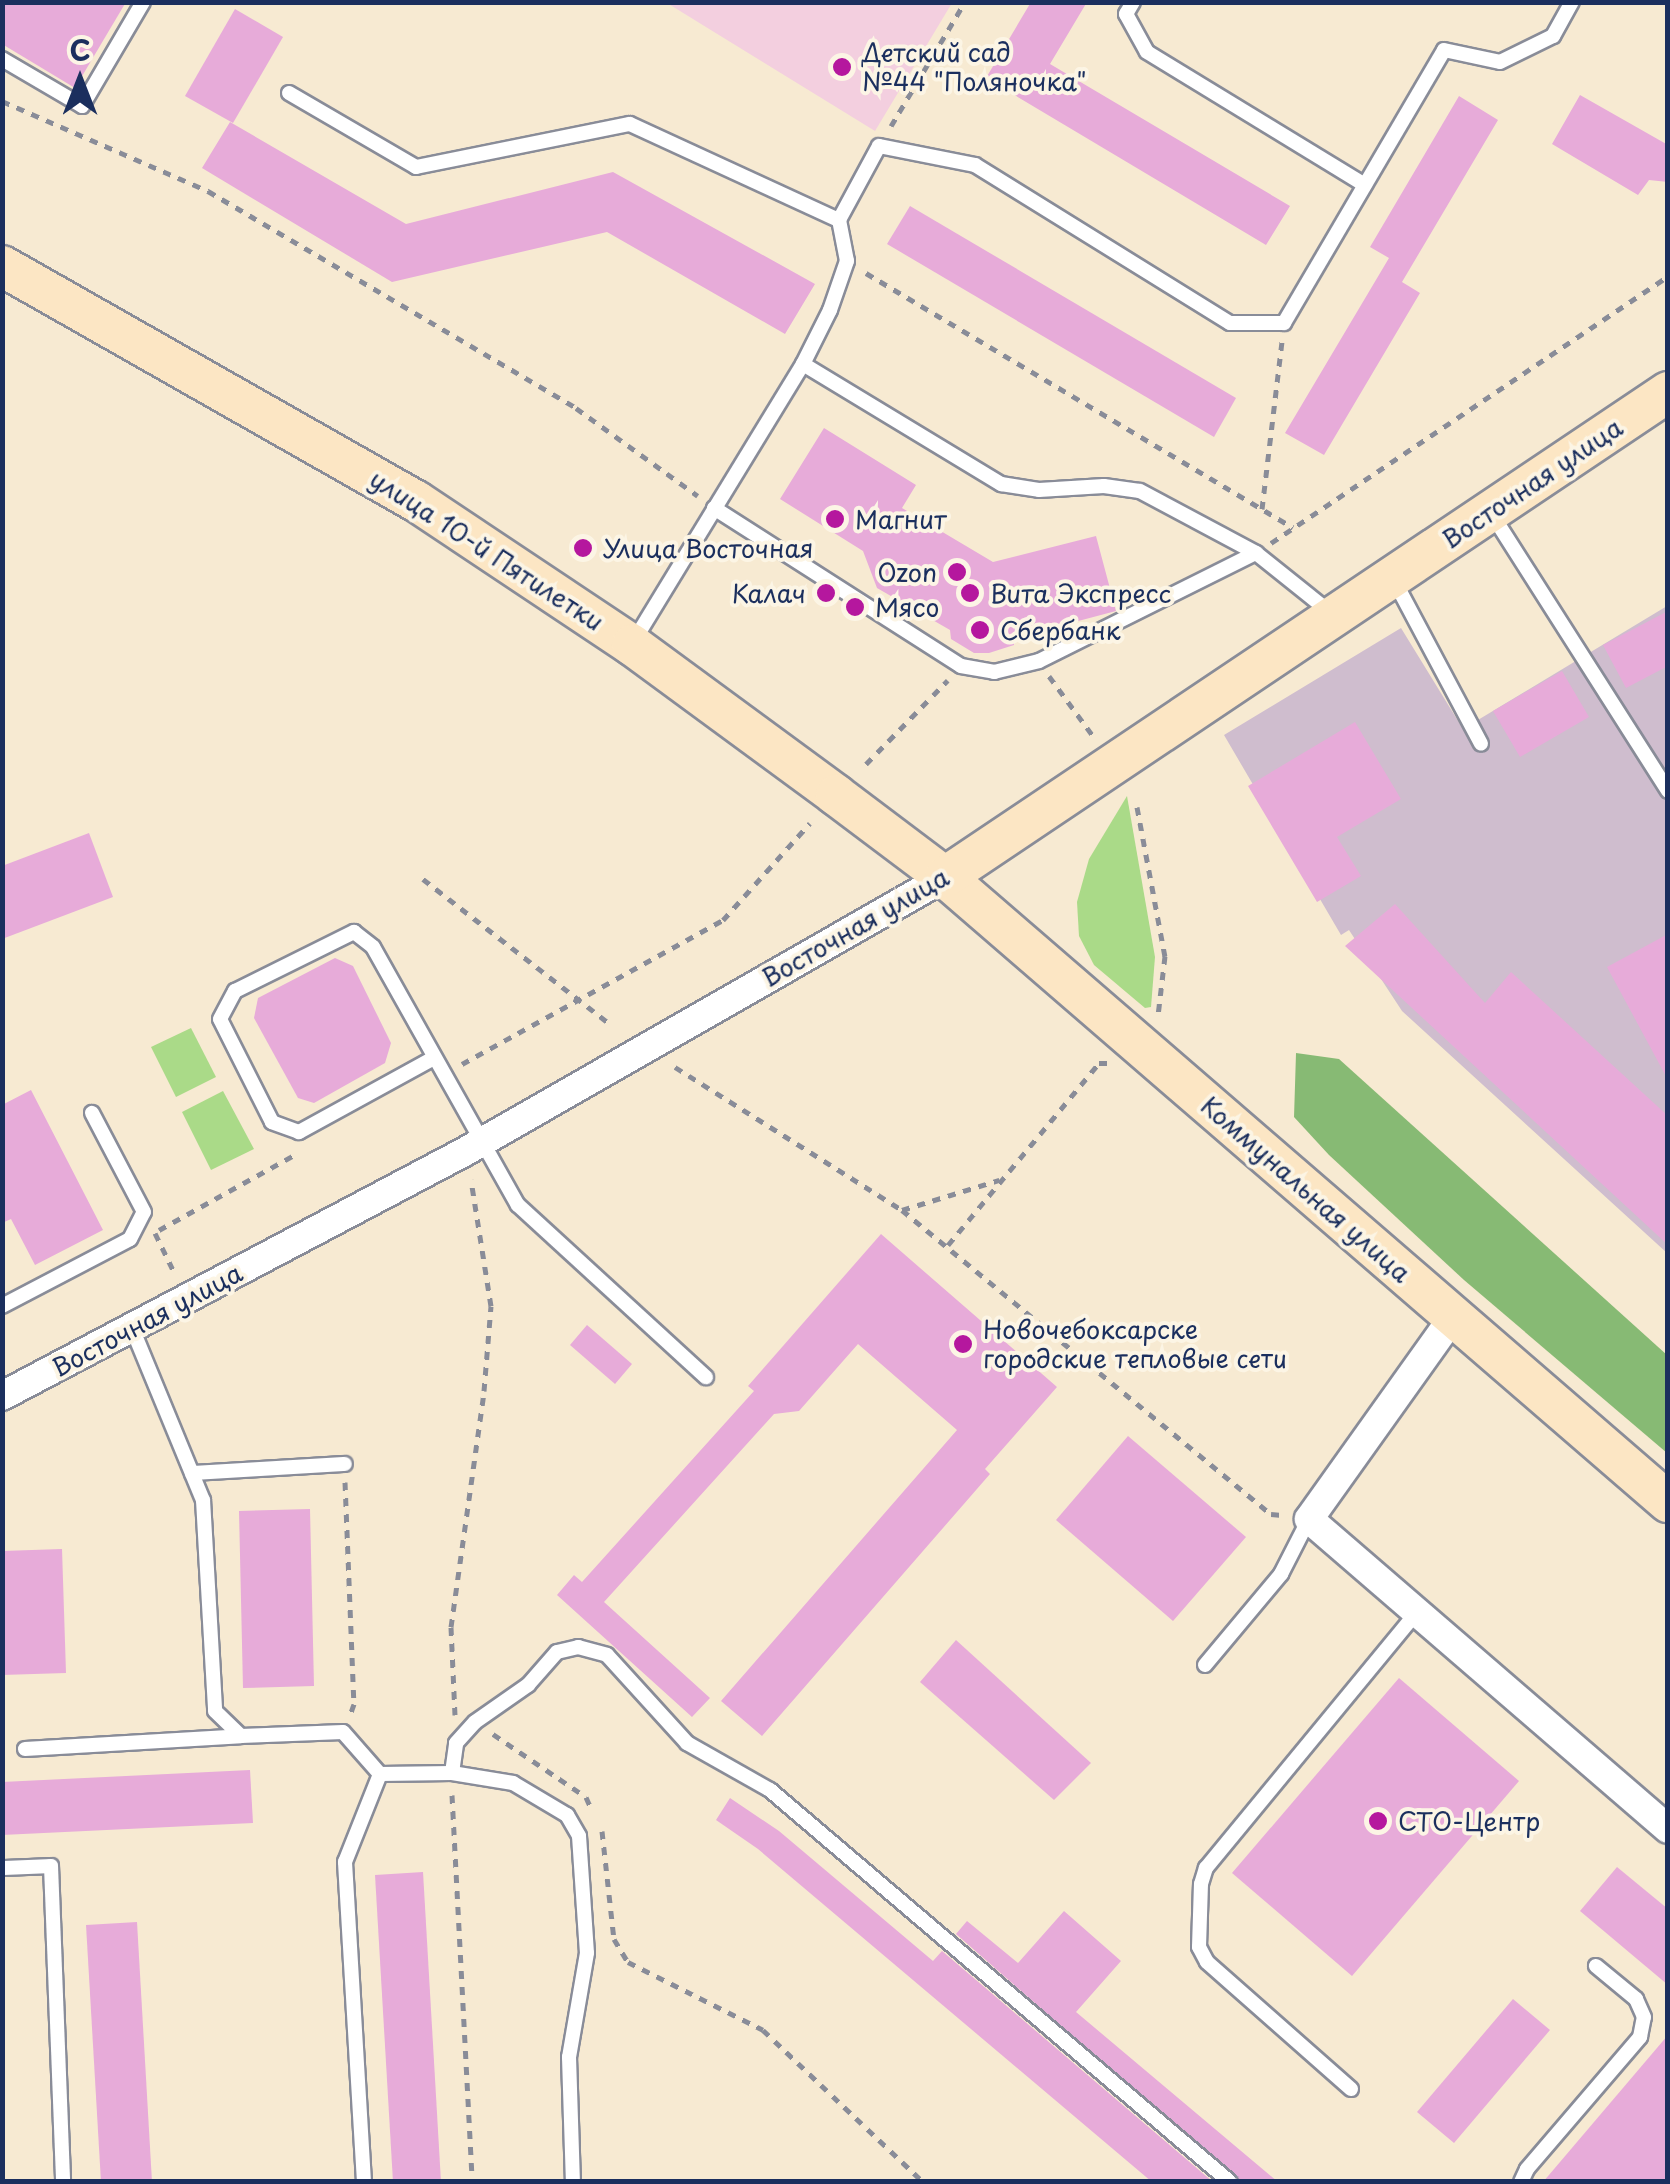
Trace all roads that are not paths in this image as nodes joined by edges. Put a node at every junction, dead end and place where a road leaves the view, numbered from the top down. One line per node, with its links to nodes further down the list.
1 (143, 2): 4 (lane)
2 (1133, 2): 6 (lane)
3 (1572, 2): 6 (lane)
4 (2, 60)
5 (289, 93): 7 (lane)
6 (1365, 185): 7 (lane)
7 (839, 220): 9 (lane)
8 (2, 266): 16 (main road, улица 10-й Пятилетки)
9 (803, 364): 11 (lane); 13 (lane)
10 (1668, 392): 12 (main road, Восточная улица)
11 (714, 508): 13 (lane); 16 (lane)
12 (1490, 511): 14 (main road, Восточная улица); 18 (lane)
13 (1256, 553): 15 (lane)
14 (1392, 576): 15 (main road, Восточная улица); 17 (lane)
15 (1334, 616): 19 (main road, Восточная улица)
16 (632, 645): 19 (main road, улица 10-й Пятилетки)
17 (1481, 744)
18 (1668, 791)
19 (945, 876): 22 (street, Восточная улица); 24 (main road, Коммунальная улица)
20 (432, 1058): 20 (lane); 22 (lane)
21 (92, 1113): 23 (lane)
22 (473, 1147): 25 (street, Восточная улица); 26 (lane)
23 (2, 1306)
24 (1454, 1317): 30 (main road, Коммунальная улица); 31 (street)
25 (132, 1328): 27 (street, Восточная улица); 29 (lane)
26 (706, 1378)
27 (2, 1396)
28 (345, 1464): 29 (lane)
29 (192, 1473): 34 (lane)
30 (1668, 1502)
31 (1310, 1519): 32 (street); 33 (lane)
32 (1417, 1612): 38 (street); 41 (lane)
33 (1206, 1665)
34 (241, 1736): 35 (lane); 37 (lane)
35 (25, 1750)
36 (452, 1772): 37 (lane); 44 (lane); 45 (lane)
37 (380, 1774): 43 (lane)
38 (1668, 1829)
39 (2, 1868): 42 (lane)
40 (1596, 1966): 46 (lane)
41 (1351, 2089)
42 (63, 2182)
43 (364, 2182)
44 (574, 2182)
45 (1230, 2182)
46 (1522, 2182)

